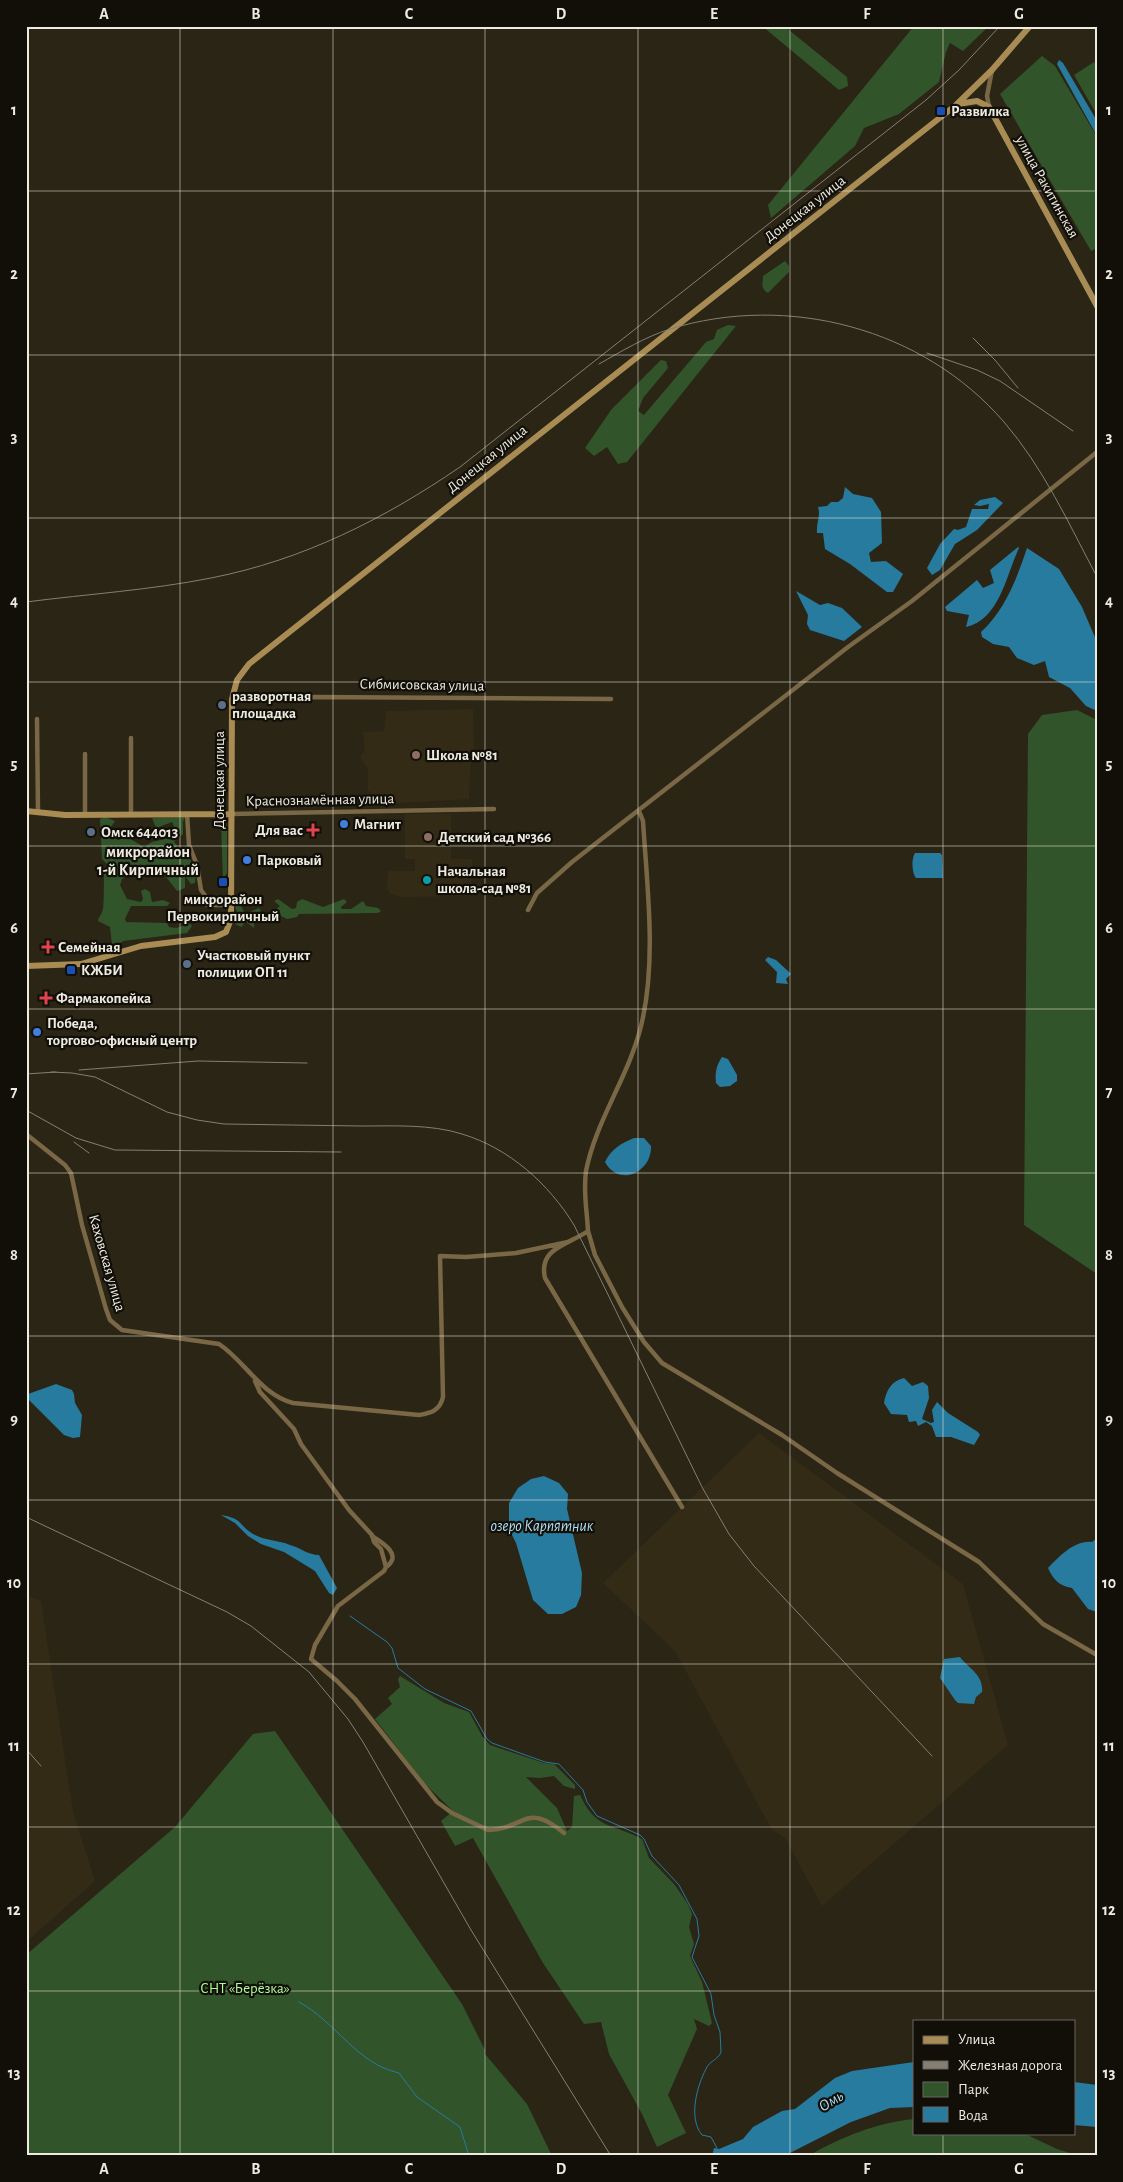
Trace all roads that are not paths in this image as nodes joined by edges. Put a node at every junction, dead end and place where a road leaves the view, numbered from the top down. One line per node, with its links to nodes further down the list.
1 (1030, 26): 2 (main road, Донецкая улица)
2 (992, 70): 3 (main road, Донецкая улица); 4 (street)
3 (956, 105): 4 (main road); 7 (main road, Донецкая улица)
4 (989, 107): 5 (main road, улица Ракитинская)
5 (1097, 306)
6 (1097, 452): 14 (street)
7 (232, 699): 8 (street, Сибмисовская улица); 19 (main road, Донецкая улица)
8 (611, 699)
9 (37, 719): 15 (street)
10 (131, 738): 17 (street)
11 (86, 754): 16 (street)
12 (494, 808): 19 (street, Краснознамённая улица)
13 (26, 811): 15 (main road, Краснознамённая улица)
14 (639, 811): 21 (street); 24 (street)
15 (38, 812): 16 (main road, Краснознамённая улица)
16 (85, 814): 17 (main road, Краснознамённая улица)
17 (131, 814): 18 (main road, Краснознамённая улица)
18 (187, 814): 19 (main road, Краснознамённая улица); 20 (street)
19 (232, 814): 20 (main road, Донецкая улица)
20 (231, 905): 22 (main road, Донецкая улица)
21 (528, 910)
22 (26, 966)
23 (26, 1134): 26 (street, Каховская улица)
24 (588, 1231): 25 (street); 30 (street)
25 (568, 1242): 26 (street); 27 (street)
26 (254, 1378): 28 (street)
27 (682, 1507)
28 (372, 1535): 29 (street); 29 (street)
29 (386, 1567): 31 (street)
30 (1097, 1655)
31 (564, 1833)

